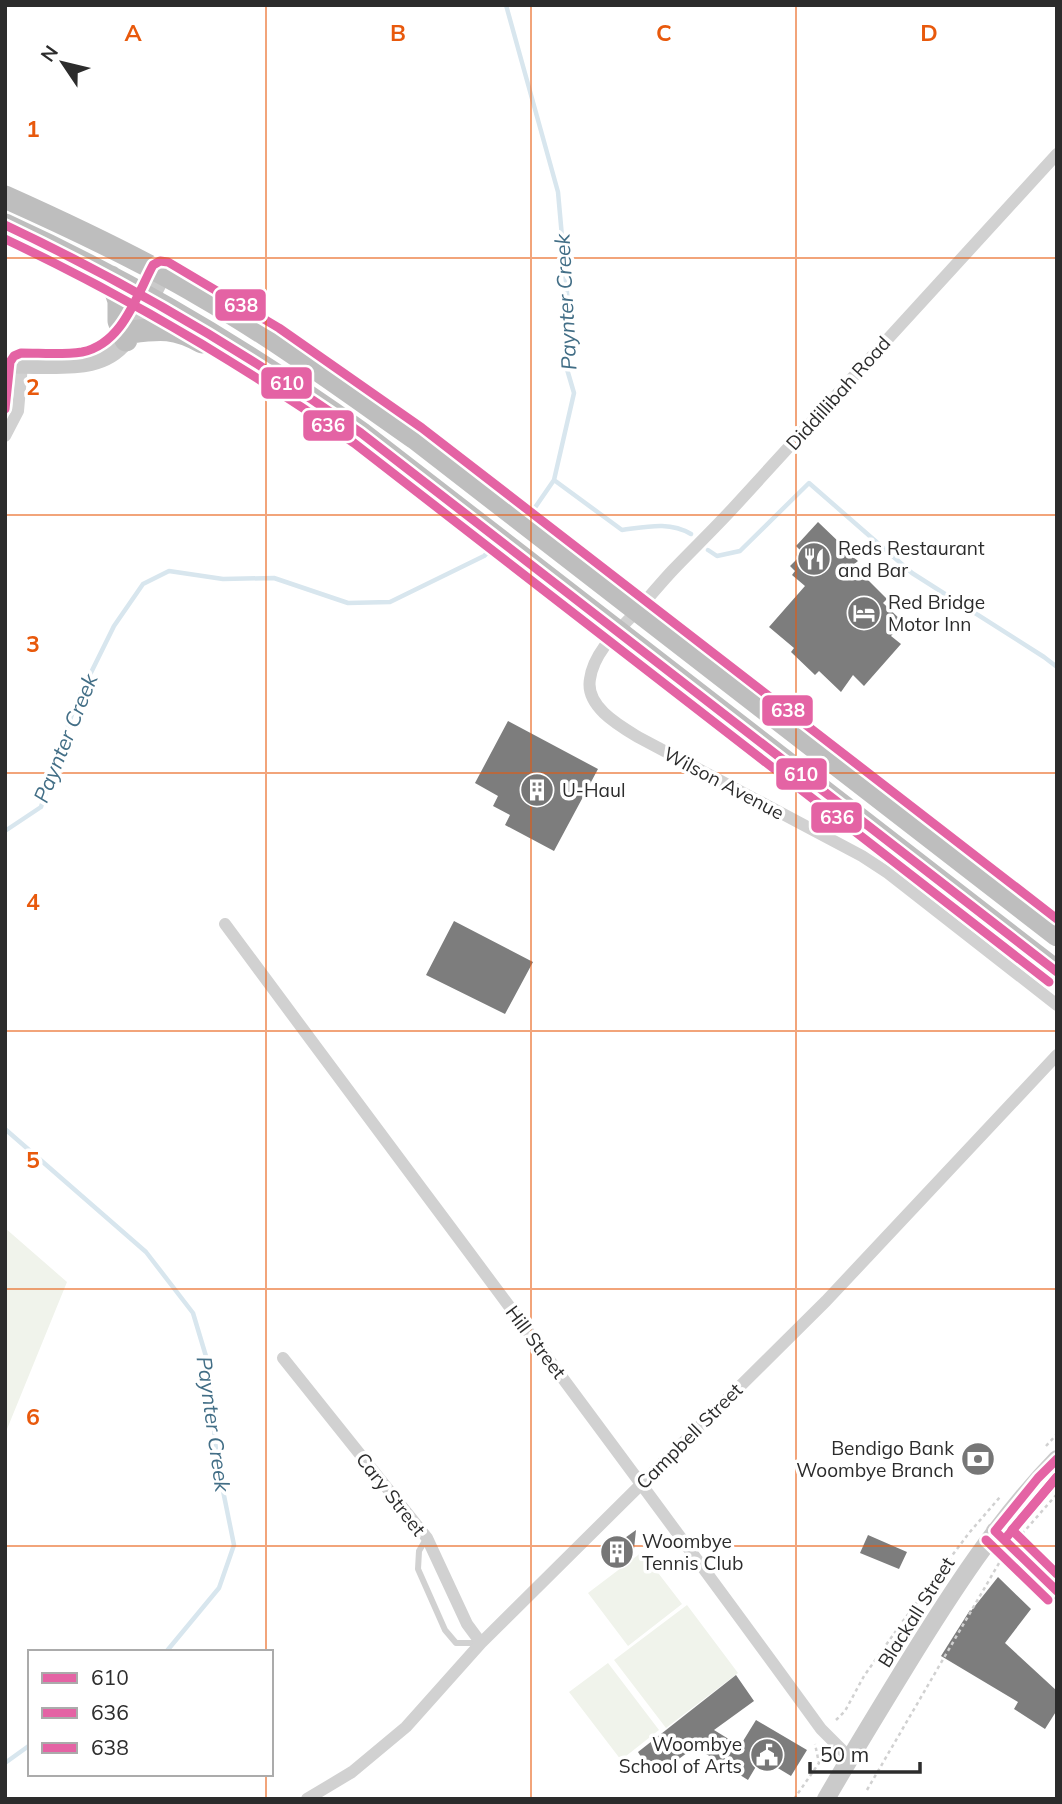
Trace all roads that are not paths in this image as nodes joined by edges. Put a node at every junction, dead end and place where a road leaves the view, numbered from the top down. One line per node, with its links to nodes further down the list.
1 (1057, 154): 11 (street, Diddillibah Road)
2 (5, 197): 4 (highway)
3 (5, 225): 5 (highway)
4 (163, 273): 6 (street); 11 (highway)
5 (111, 277): 6 (highway); 7 (highway)
6 (150, 298): 7 (street); 9 (highway)
7 (128, 336): 8 (street); 9 (highway)
8 (14, 365): 10 (street)
9 (275, 375): 12 (highway)
10 (5, 436)
11 (638, 610): 12 (street, Diddillibah Road); 14 (highway)
12 (617, 631): 15 (highway); 16 (street, Wilson Avenue)
13 (225, 924): 20 (street, Hill Street)
14 (1057, 935)
15 (1057, 972)
16 (1057, 1005)
17 (1057, 1055): 20 (street, Campbell Street)
18 (283, 1358): 22 (street, Cary Street)
19 (1049, 1454): 21 (street, Blackall Street)
20 (642, 1482): 24 (street, Campbell Street); 25 (street, Hill Street)
21 (995, 1531): 23 (street); 25 (street, Blackall Street)
22 (427, 1538): 24 (street, Cary Street); 24 (lane)
23 (1057, 1591)
24 (481, 1643): 26 (street, Campbell Street)
25 (850, 1758): 27 (street, Blackall Street)
26 (307, 1799)
27 (826, 1799)

